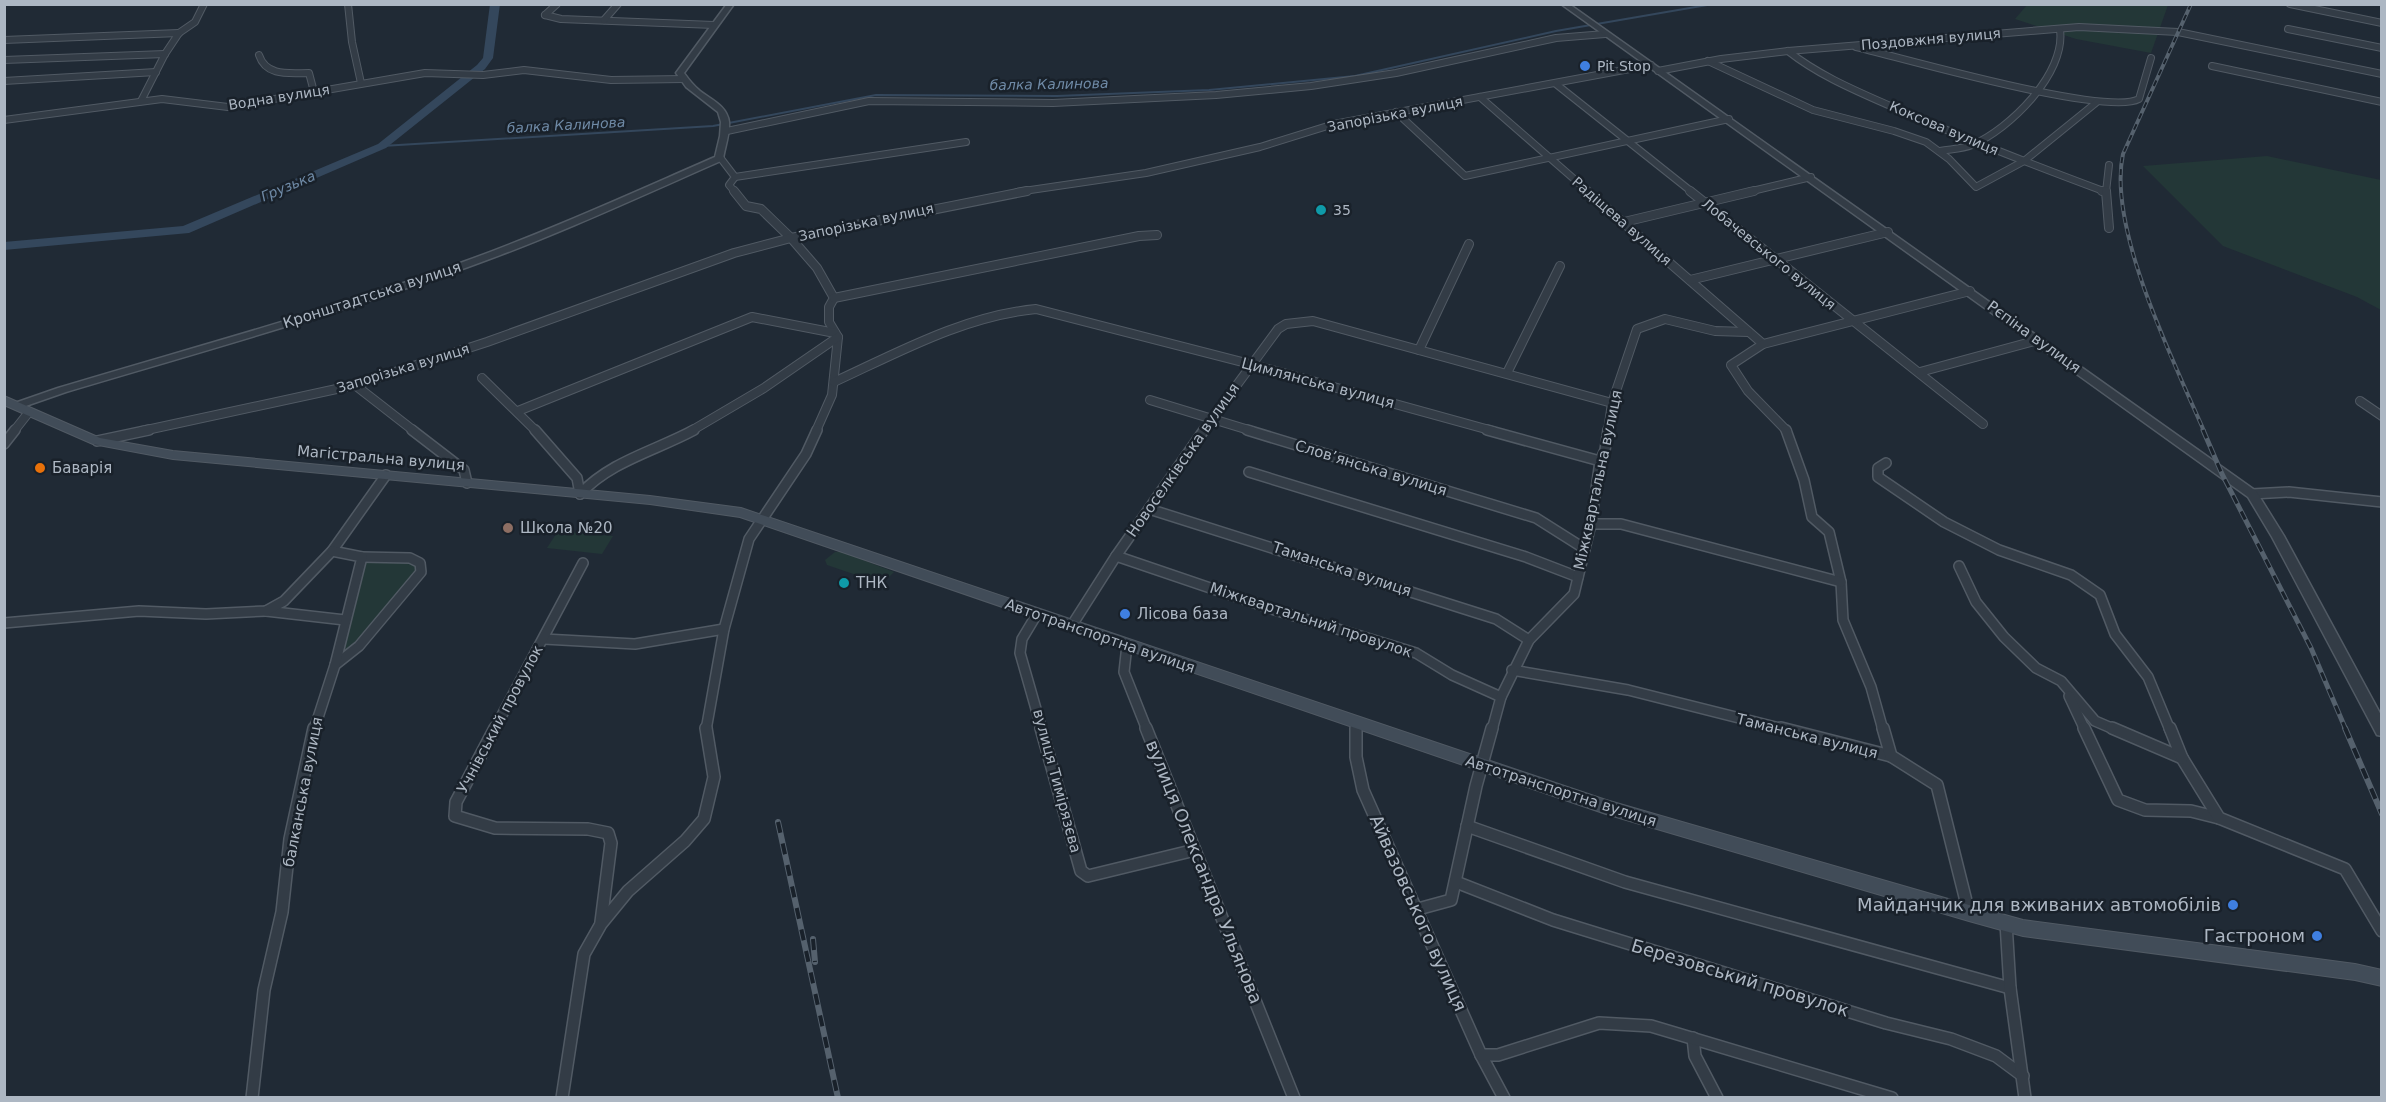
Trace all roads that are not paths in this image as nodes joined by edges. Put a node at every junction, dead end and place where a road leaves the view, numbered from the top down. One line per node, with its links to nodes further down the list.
1 (204, 4): 13 (street)
2 (348, 4): 30 (street)
3 (556, 4): 8 (street)
4 (618, 4): 8 (street)
5 (731, 4): 10 (street)
6 (1564, 4): 14 (street, Рєпіна вулиця)
7 (2290, 4): 9 (street)
8 (604, 20): 10 (street)
9 (2382, 23)
10 (714, 25): 28 (street)
11 (2288, 29): 17 (street)
12 (2060, 30): 16 (street, Поздовжня вулиця); 27 (street, Поздовжня вулиця); 33 (street)
13 (179, 33): 15 (street); 19 (street)
14 (1605, 34): 25 (street, Рєпіна вулиця); 41 (street)
15 (4, 40)
16 (1852, 46): 18 (street, Поздовжня вулиця); 33 (street)
17 (2382, 48)
18 (1788, 51): 23 (street, Поздовжня вулиця); 44 (street, Коксова вулиця)
19 (165, 54): 22 (street); 26 (street)
20 (259, 55): 32 (street)
21 (2151, 58): 36 (street)
22 (4, 60)
23 (1708, 62): 25 (street, Поздовжня вулиця); 45 (street)
24 (2212, 66): 37 (street)
25 (1655, 68): 31 (street, Запорізька вулиця); 39 (street, Рєпіна вулиця)
26 (156, 72): 29 (street); 35 (street)
27 (2382, 74)
28 (684, 79): 30 (street, Водна вулиця); 41 (street)
29 (4, 81)
30 (361, 83): 32 (street, Водна вулиця)
31 (1556, 84): 34 (street, Запорізька вулиця); 42 (street, Лобачевського вулиця)
32 (314, 92): 35 (street, Водна вулиця)
33 (2040, 92): 36 (street); 44 (street)
34 (1480, 98): 38 (street, Запорізька вулиця); 47 (street, Радіщева вулиця)
35 (141, 101): 40 (street, Водна вулиця)
36 (2097, 102): 48 (street)
37 (2382, 102)
38 (1396, 112): 47 (street); 58 (street, Запорізька вулиця)
39 (1729, 119): 42 (street); 51 (street, Рєпіна вулиця)
40 (4, 120)
41 (725, 124): 46 (street)
42 (1627, 141): 47 (street); 53 (street, Лобачевського вулиця)
43 (966, 142): 50 (street)
44 (1977, 143): 45 (street); 48 (street, Коксова вулиця)
45 (1940, 151): 48 (street)
46 (719, 157): 50 (street); 77 (street, Кронштадтська вулиця)
47 (1549, 157): 54 (street, Радіщева вулиця)
48 (2023, 162): 52 (street, Коксова вулиця)
49 (2109, 165): 52 (street)
50 (735, 177): 58 (street)
51 (1811, 177): 53 (street); 56 (street, Рєпіна вулиця)
52 (2106, 192): 55 (street)
53 (1706, 203): 54 (street); 60 (street, Лобачевського вулиця)
54 (1624, 222): 62 (street, Радіщева вулиця)
55 (2109, 228)
56 (1888, 232): 60 (street); 63 (street, Рєпіна вулиця)
57 (1157, 235): 64 (street)
58 (791, 238): 64 (street); 76 (street, Запорізька вулиця)
59 (1469, 244): 70 (street)
60 (1775, 259): 62 (street); 65 (street, Лобачевського вулиця)
61 (1560, 266): 73 (street)
62 (1690, 280): 66 (street, Радіщева вулиця)
63 (1970, 291): 65 (street); 68 (street, Рєпіна вулиця)
64 (834, 298): 67 (street)
65 (1855, 322): 69 (street); 72 (street, Лобачевського вулиця)
66 (1748, 332): 69 (street, Радіщева вулиця); 81 (street, Міжквартальна вулиця)
67 (836, 335): 75 (street); 82 (street); 94 (street)
68 (2038, 340): 72 (street); 95 (street, Рєпіна вулиця)
69 (1763, 344): 107 (street)
70 (1419, 350): 71 (street, Новоселківська вулиця); 73 (street)
71 (1250, 364): 75 (street, Цимлянська вулиця); 85 (street, Новоселківська вулиця); 89 (street, Цимлянська вулиця)
72 (1920, 372): 86 (street, Лобачевського вулиця)
73 (1507, 373): 81 (street)
74 (482, 378): 82 (street)
75 (834, 382): 98 (street)
76 (355, 385): 87 (street, Запорізька вулиця); 93 (street)
77 (47, 396): 80 (street, Кронштадтська вулиця); 83 (street)
78 (1150, 400): 85 (street, Слов’янська вулиця)
79 (2360, 401): 84 (street)
80 (10, 403): 83 (main road, Магістральна вулиця)
81 (1612, 403): 89 (street, Міжквартальна вулиця)
82 (518, 411): 94 (street)
83 (29, 412): 87 (main road, Магістральна вулиця); 88 (street)
84 (2382, 416)
85 (1212, 418): 97 (street, Новоселківська вулиця); 100 (street, Слов’янська вулиця)
86 (1983, 424)
87 (97, 441): 92 (main road, Магістральна вулиця)
88 (4, 444)
89 (1600, 461): 99 (street, Міжквартальна вулиця)
90 (1886, 463): 124 (street)
91 (1249, 472): 106 (street)
92 (386, 476): 93 (main road, Магістральна вулиця); 101 (street)
93 (467, 483): 94 (main road, Магістральна вулиця)
94 (580, 494): 98 (main road, Магістральна вулиця)
95 (2252, 494): 96 (street); 122 (street, Рєпіна вулиця)
96 (2382, 502)
97 (1149, 509): 102 (street, Новоселківська вулиця); 115 (street, Таманська вулиця)
98 (762, 519): 109 (main road, Автотранспортна вулиця); 113 (street)
99 (1591, 524): 100 (street, Міжквартальна вулиця); 107 (street)
100 (1585, 549): 106 (street, Міжквартальна вулиця)
101 (332, 551): 103 (street); 108 (street)
102 (1116, 556): 112 (street, Новоселківська вулиця); 120 (street, Міжквартальний провулок)
103 (362, 557): 110 (street, балканська вулиця); 117 (street)
104 (583, 563): 114 (street, Учнівський провулок)
105 (1959, 566): 119 (street)
106 (1578, 577): 115 (street, Міжквартальна вулиця)
107 (1841, 582): 123 (street)
108 (266, 611): 110 (street); 111 (street)
109 (1037, 614): 112 (main road, Автотранспортна вулиця); 128 (street, вулиця Тимірязєва)
110 (345, 620): 117 (street, балканська вулиця)
111 (4, 623)
112 (1072, 626): 116 (main road, Автотранспортна вулиця)
113 (724, 629): 114 (street); 133 (street)
114 (544, 639): 133 (street, Учнівський провулок)
115 (1529, 640): 118 (street, Міжквартальна вулиця)
116 (1126, 645): 121 (main road, Автотранспортна вулиця); 128 (street, вулиця Олександра Ульянова)
117 (335, 665): 140 (street, балканська вулиця)
118 (1512, 670): 120 (street, Міжквартальна вулиця); 123 (street, Таманська вулиця)
119 (2061, 681): 124 (street); 126 (street)
120 (1501, 697): 125 (street, Міжквартальна вулиця)
121 (1357, 723): 125 (main road, Автотранспортна вулиця); 130 (street, Айвазовського вулиця)
122 (2382, 731)
123 (1891, 756): 131 (street, Таманська вулиця)
124 (2182, 758): 126 (street)
125 (1482, 766): 127 (street, Міжквартальна вулиця); 131 (main road, Автотранспортна вулиця)
126 (2219, 818): 134 (street)
127 (1467, 826): 129 (street, Міжквартальна вулиця); 136 (street)
128 (1195, 850): 142 (street, вулиця Олександра Ульянова)
129 (1456, 882): 130 (street, Міжквартальна вулиця); 139 (street, Березовський провулок)
130 (1418, 909): 138 (street, Айвазовського вулиця)
131 (1969, 913): 132 (main road, Автотранспортна вулиця)
132 (2006, 923): 135 (main road, Автотранспортна вулиця); 136 (street)
133 (601, 924): 141 (street)
134 (2382, 931)
135 (2382, 978)
136 (2010, 988): 139 (street)
137 (1693, 1038): 138 (street); 144 (street); 145 (street)
138 (1481, 1055): 143 (street, Айвазовського вулиця)
139 (2023, 1076): 146 (street)
140 (252, 1098)
141 (562, 1098)
142 (1294, 1098)
143 (1504, 1098)
144 (1717, 1098)
145 (1892, 1098)
146 (2025, 1098)

